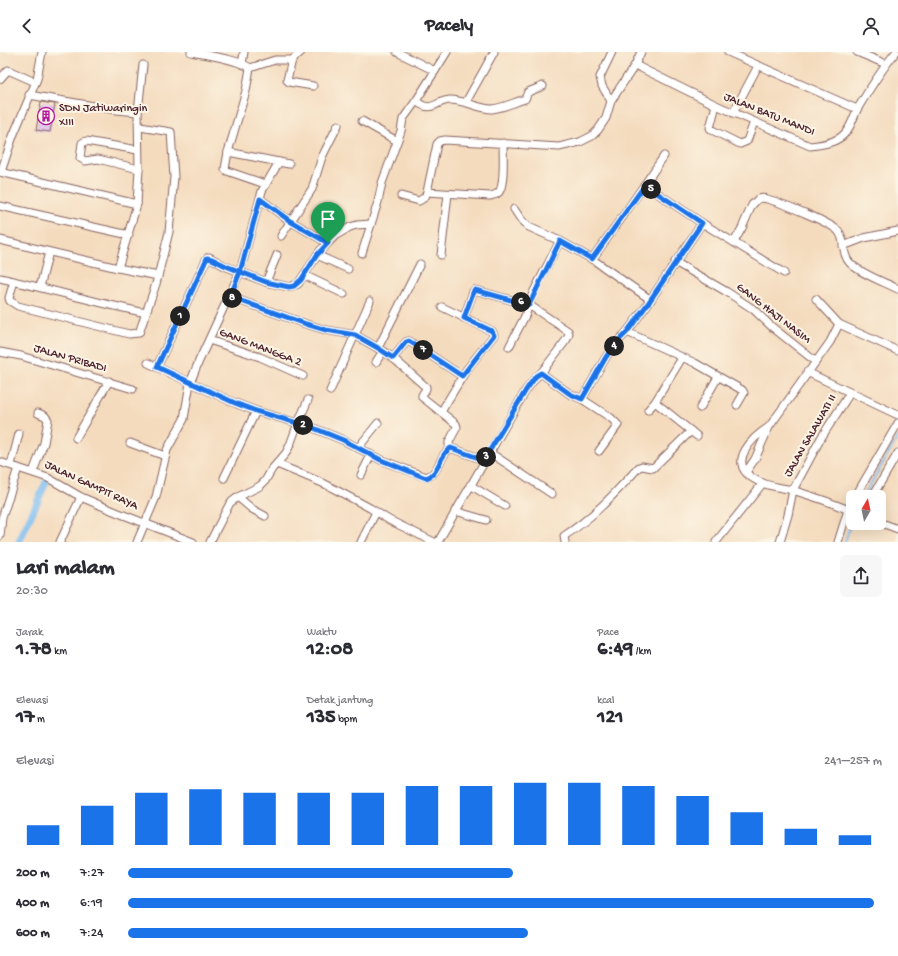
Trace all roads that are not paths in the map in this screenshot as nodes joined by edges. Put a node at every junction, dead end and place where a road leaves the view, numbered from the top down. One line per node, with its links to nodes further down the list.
1 (42, 52): 22 (street)
2 (191, 52): 14 (street)
3 (244, 52): 14 (street)
4 (301, 52): 13 (street)
5 (397, 52): 20 (street)
6 (447, 52): 20 (street)
7 (494, 52): 28 (street)
8 (612, 52): 27 (street)
9 (641, 52): 17 (street)
10 (728, 52): 18 (street)
11 (857, 52): 15 (street)
12 (896, 52): 15 (street, JALAN BATU MANDI)
13 (292, 60): 19 (street); 23 (street)
14 (242, 64): 19 (street)
15 (886, 64): 30 (street, JALAN BATU MANDI)
16 (143, 65): 31 (street)
17 (635, 65): 27 (street); 29 (street, JALAN BATU MANDI)
18 (758, 66): 30 (street); 32 (street)
19 (250, 68): 40 (street)
20 (435, 71): 26 (street)
21 (0, 79): 22 (street)
22 (35, 82): 25 (street)
23 (313, 86)
24 (543, 86): 28 (street)
25 (29, 95): 31 (street); 45 (street)
26 (416, 101): 28 (street); 37 (street)
27 (611, 101): 38 (street)
28 (466, 102)
29 (716, 105): 32 (street, JALAN BATU MANDI); 34 (street)
30 (857, 109): 34 (street, JALAN BATU MANDI)
31 (138, 112): 36 (street)
32 (733, 113): 34 (street, JALAN BATU MANDI)
33 (362, 121): 37 (street)
34 (754, 122)
35 (338, 125): 55 (street)
36 (140, 127): 39 (street); 79 (street)
37 (397, 142): 57 (street)
38 (503, 143): 48 (street); 49 (street)
39 (138, 150): 44 (street); 44 (street)
40 (228, 152): 42 (street); 46 (street)
41 (664, 156): 47 (street)
42 (279, 162): 43 (street); 46 (street)
43 (289, 164)
44 (139, 169): 52 (street)
45 (1, 172): 52 (street)
46 (265, 184): 51 (street)
47 (645, 185): 56 (street); 71 (street)
48 (427, 192): 49 (street); 50 (street)
49 (448, 194): 70 (street)
50 (401, 196)
51 (260, 199): 55 (street); 76 (street)
52 (137, 204): 59 (street)
53 (0, 206): 59 (street)
54 (514, 209): 62 (street)
55 (290, 221): 60 (street); 64 (street)
56 (702, 223): 63 (street); 72 (street)
57 (371, 224): 64 (street); 67 (street)
58 (898, 231): 65 (street)
59 (129, 235): 74 (street)
60 (281, 236)
61 (0, 240): 66 (street)
62 (560, 241): 71 (street); 90 (street)
63 (734, 242): 65 (street); 77 (street)
64 (328, 243): 69 (street)
65 (843, 246): 84 (street)
66 (49, 252): 74 (street); 83 (street)
67 (362, 253)
68 (277, 255): 82 (street)
69 (317, 255): 75 (street); 78 (street)
70 (441, 255)
71 (592, 259): 88 (street)
72 (675, 262): 88 (street); 104 (street, GANG HAJI NASIM)
73 (420, 264): 99 (street)
74 (118, 268): 79 (street)
75 (348, 269)
76 (240, 272): 82 (street); 86 (street); 107 (street)
77 (784, 273)
78 (304, 275): 82 (street); 85 (street)
79 (158, 276): 92 (street)
80 (0, 278): 81 (street)
81 (14, 281): 83 (street); 92 (street)
82 (266, 282)
83 (40, 287): 92 (street)
84 (898, 289)
85 (344, 294)
86 (230, 297): 96 (street); 97 (street)
87 (816, 299): 94 (street)
88 (651, 300): 95 (street)
89 (370, 301): 96 (street)
90 (529, 305): 93 (street); 98 (street); 109 (street)
91 (442, 307): 93 (street)
92 (146, 313)
93 (464, 318): 111 (street)
94 (839, 324): 100 (street); 104 (street)
95 (627, 332): 103 (street); 118 (street)
96 (355, 335): 99 (street); 116 (street)
97 (209, 340): 110 (street, GANG MANGGA 2); 114 (street)
98 (509, 347)
99 (380, 349): 102 (street); 105 (street)
100 (898, 351)
101 (0, 352): 113 (street, JALAN PRIBADI)
102 (393, 358): 111 (street); 125 (street)
103 (682, 358): 112 (street); 120 (street)
104 (815, 361): 108 (street)
105 (376, 362)
106 (148, 363): 107 (street)
107 (157, 367): 114 (street)
108 (807, 372): 117 (street); 131 (street)
109 (541, 373): 118 (street); 138 (street)
110 (303, 376)
111 (462, 376): 125 (street)
112 (718, 377): 121 (street); 122 (street)
113 (109, 381): 115 (street, JALAN PRIBADI); 133 (street)
114 (190, 383): 124 (street); 141 (street)
115 (133, 389)
116 (330, 391)
117 (850, 393): 127 (street); 152 (street, JALAN SALAWATI II)
118 (582, 399): 137 (street)
119 (308, 400): 128 (street)
120 (656, 402): 123 (street); 176 (street)
121 (737, 405)
122 (700, 408)
123 (648, 410)
124 (256, 411): 128 (street); 149 (street)
125 (441, 412): 136 (street)
126 (38, 414): 146 (street)
127 (898, 414)
128 (298, 423): 135 (street); 144 (street)
129 (378, 423): 135 (street)
130 (898, 423): 153 (street)
131 (769, 427): 147 (street); 147 (street)
132 (19, 434): 145 (street)
133 (76, 438)
134 (130, 443): 141 (street)
135 (358, 448): 140 (street)
136 (449, 449): 140 (street); 142 (street)
137 (600, 451)
138 (489, 452): 142 (street); 155 (street)
139 (898, 454): 154 (street)
140 (371, 455): 148 (street)
141 (165, 456): 164 (street)
142 (484, 460): 151 (street)
143 (0, 462): 145 (street, JALAN GAMPIT RAYA)
144 (277, 464): 157 (street); 161 (street)
145 (14, 467): 146 (street, JALAN GAMPIT RAYA); 168 (street)
146 (33, 472): 156 (street, JALAN GAMPIT RAYA)
147 (746, 472): 150 (street)
148 (361, 475)
149 (224, 478)
150 (763, 483): 152 (street); 177 (street)
151 (470, 485): 158 (street); 160 (street)
152 (793, 490): 159 (street); 178 (street, JALAN SALAWATI II)
153 (860, 490)
154 (876, 490)
155 (552, 494)
156 (81, 496): 164 (street, JALAN GAMPIT RAYA); 169 (street)
157 (238, 497): 162 (street); 172 (street)
158 (505, 506)
159 (846, 509)
160 (455, 511): 163 (street); 175 (street)
161 (376, 512): 173 (street); 174 (street)
162 (265, 516)
163 (486, 520)
164 (145, 523): 170 (street); 171 (street, JALAN GAMPIT RAYA)
165 (846, 523): 179 (street)
166 (886, 525): 167 (street)
167 (898, 529)
168 (0, 534)
169 (60, 542)
170 (137, 542)
171 (193, 542)
172 (211, 542)
173 (361, 542)
174 (434, 542)
175 (438, 542)
176 (565, 542)
177 (716, 542)
178 (780, 542)
179 (838, 542)

